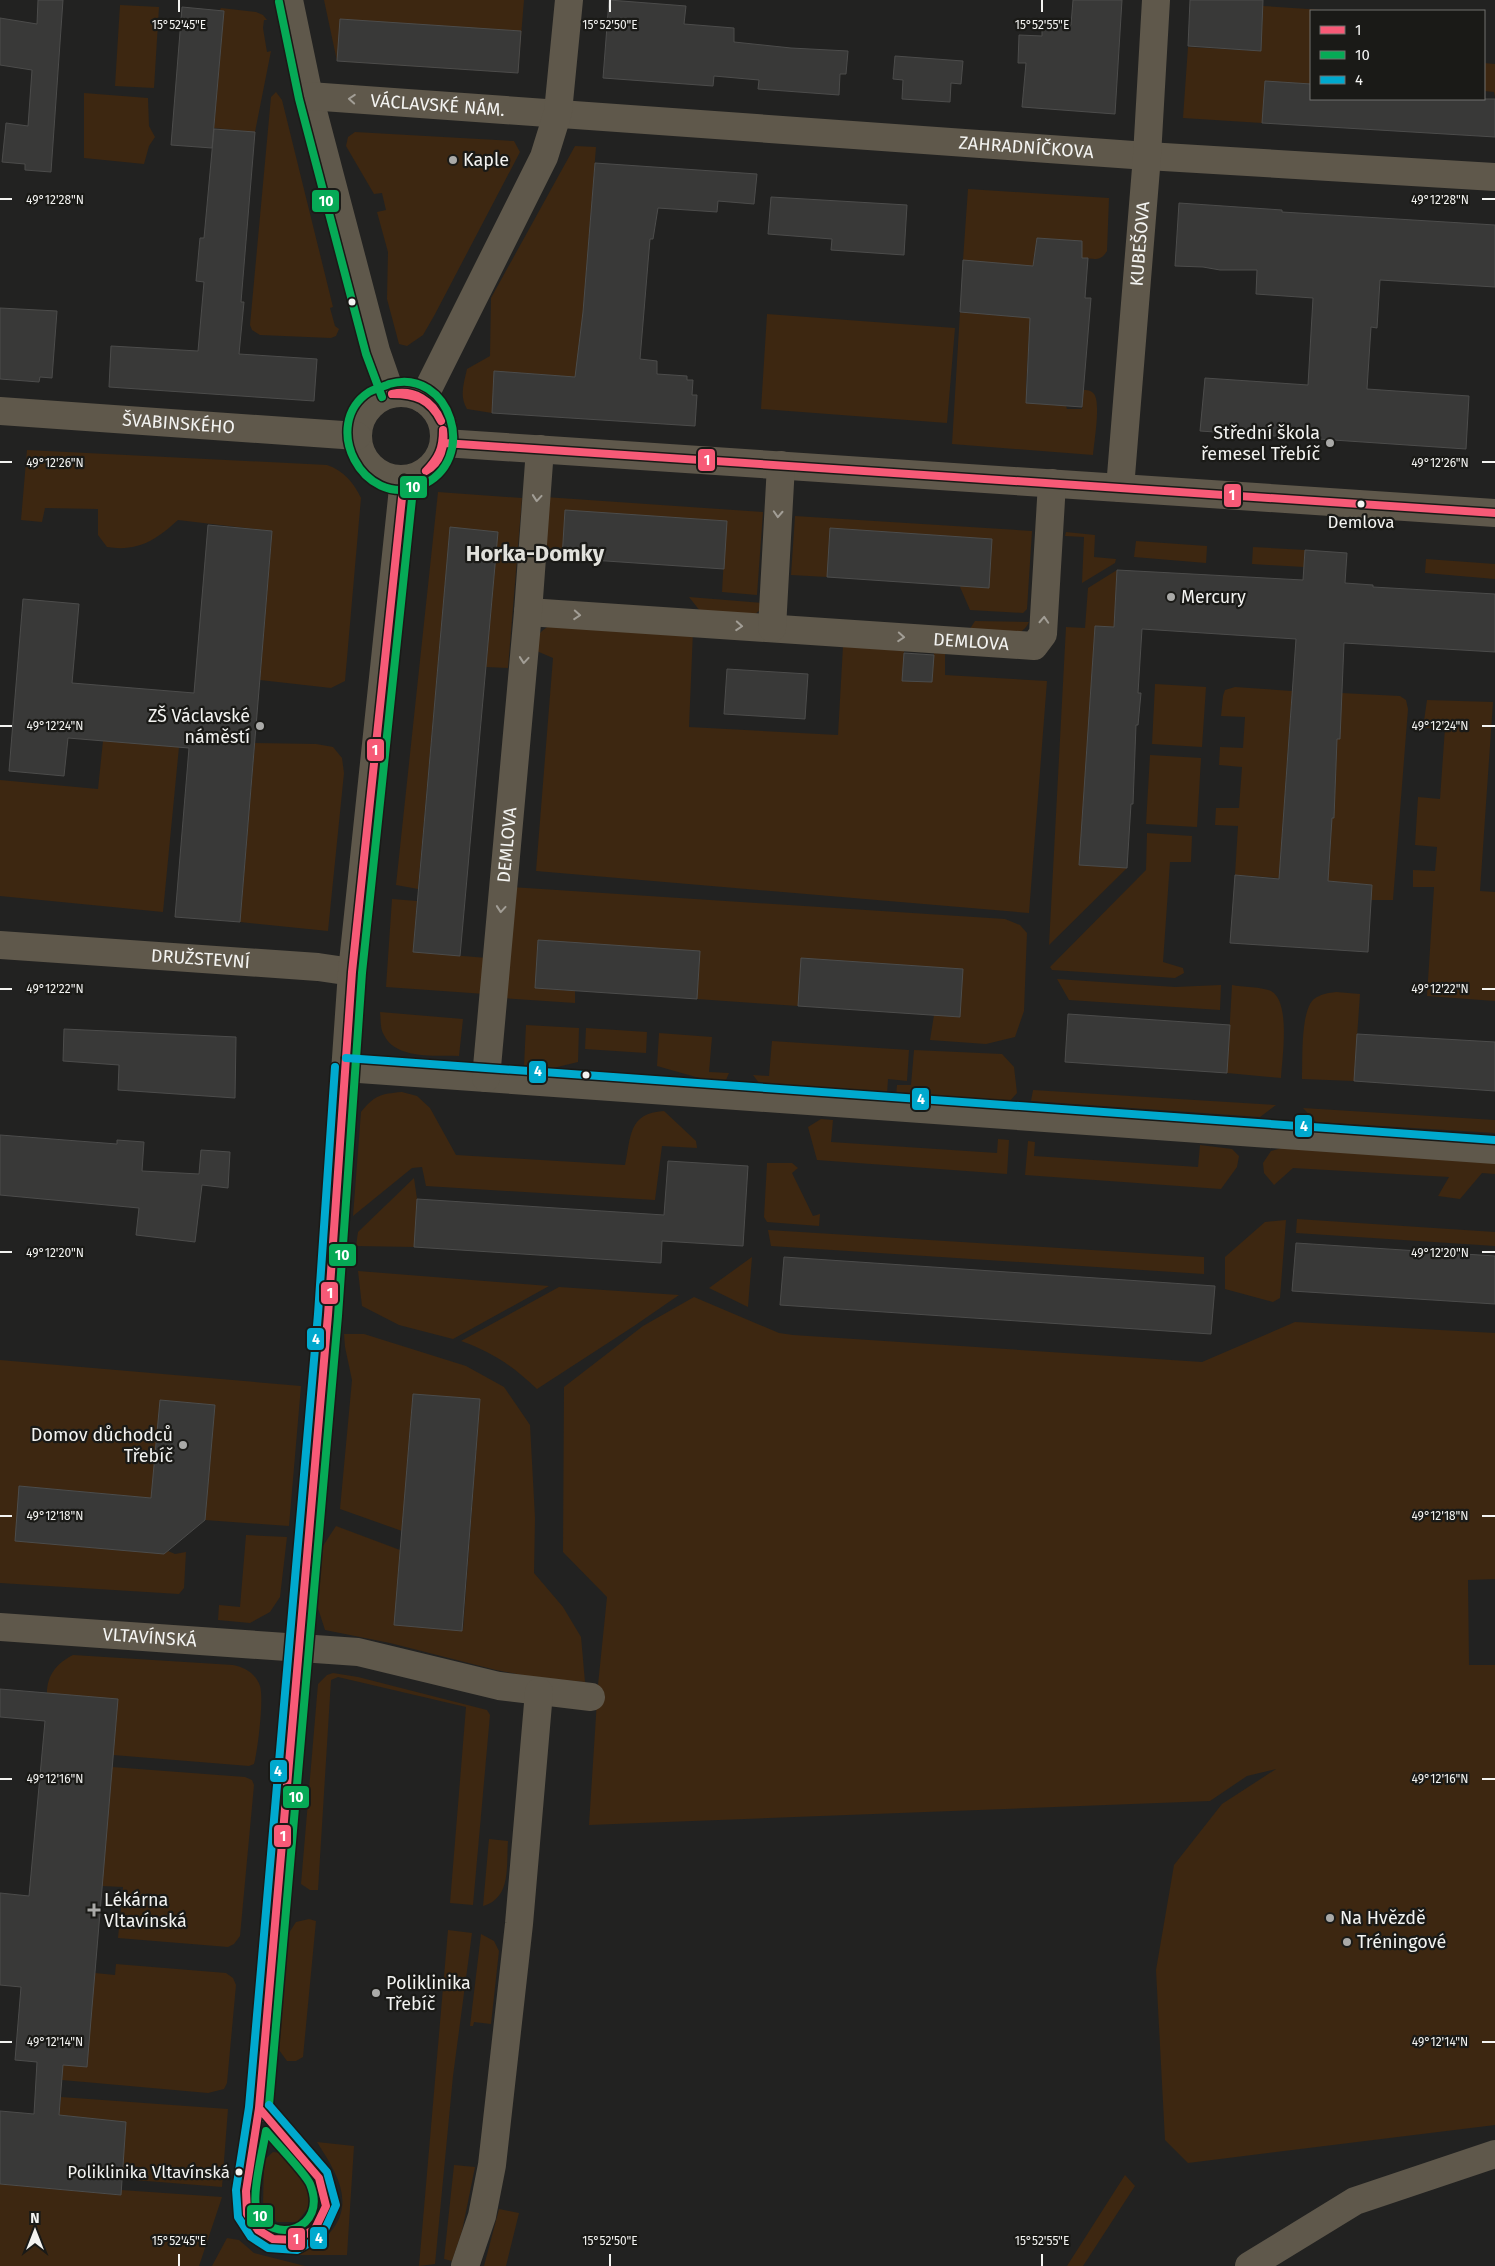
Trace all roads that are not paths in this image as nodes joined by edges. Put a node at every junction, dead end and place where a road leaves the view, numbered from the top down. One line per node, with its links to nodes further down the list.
1 (283, 0): 2 (street)
2 (289, 0): 5 (street)
3 (569, 0): 6 (street)
4 (1156, 0): 7 (street, KUBEŠOVA)
5 (309, 96): 6 (street, VÁCLAVSKÉ NÁM., one-way to 5); 9 (street)
6 (558, 112): 7 (street, ZAHRADNÍČKOVA); 10 (street)
7 (1148, 156): 8 (street, ZAHRADNÍČKOVA); 18 (street, KUBEŠOVA)
8 (1495, 177)
9 (391, 394): 10 (street); 12 (street)
10 (423, 399): 13 (street)
11 (0, 411): 12 (street, ŠVABINSKÉHO)
12 (357, 436): 16 (street)
13 (444, 443): 14 (street); 16 (street)
14 (540, 449): 15 (street); 20 (street, DEMLOVA, one-way to 20)
15 (781, 465): 17 (street); 21 (street, one-way to 21)
16 (404, 479): 23 (street)
17 (1052, 483): 18 (street); 21 (street, DEMLOVA, one-way to 17)
18 (1120, 488): 19 (street)
19 (1495, 513)
20 (528, 612): 21 (street, DEMLOVA, one-way to 21); 25 (street, DEMLOVA, one-way to 25)
21 (772, 628)
22 (0, 945): 23 (street, DRUŽSTEVNÍ)
23 (352, 972): 24 (street)
24 (346, 1068): 25 (street); 28 (street)
25 (486, 1078): 26 (street)
26 (1495, 1150)
27 (0, 1627): 28 (street, VLTAVÍNSKÁ)
28 (299, 1649): 29 (street, VLTAVÍNSKÁ); 31 (street)
29 (539, 1692): 30 (street, VLTAVÍNSKÁ); 33 (street)
30 (591, 1696)
31 (259, 2108)
32 (1495, 2154): 34 (street)
33 (465, 2266)
34 (1249, 2266)

